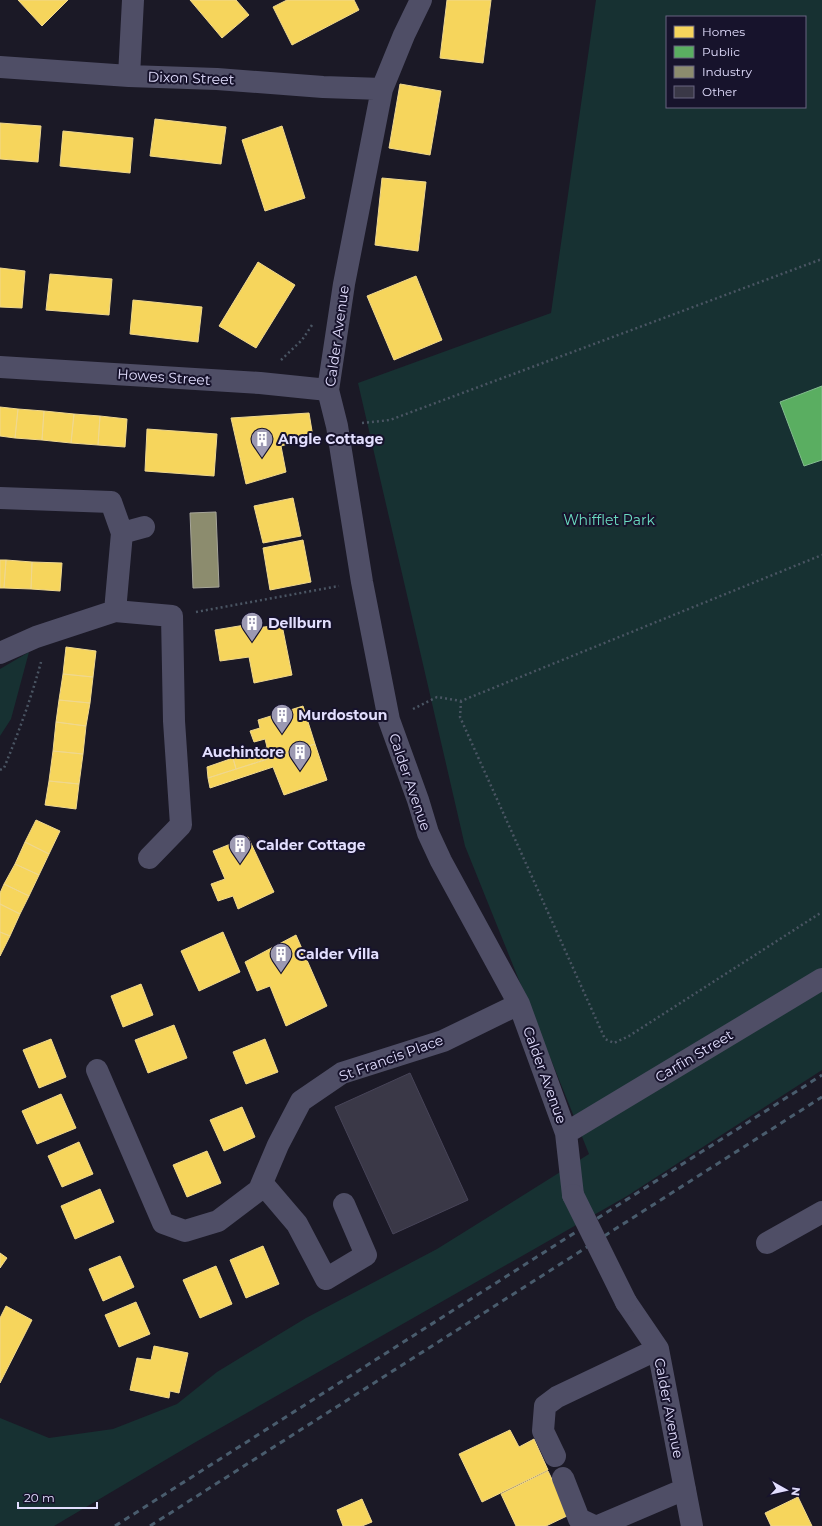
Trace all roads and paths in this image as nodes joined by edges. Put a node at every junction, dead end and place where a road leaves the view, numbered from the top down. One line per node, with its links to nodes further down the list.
1 (133, 0): 4 (street)
2 (422, 0): 5 (street, Calder Avenue)
3 (0, 67): 4 (street, Dixon Street)
4 (129, 76): 5 (street, Dixon Street)
5 (382, 89): 10 (street, Calder Avenue)
6 (822, 259): 11 (path)
7 (314, 322): 9 (path)
8 (0, 367): 9 (street, Howes Street)
9 (260, 383): 10 (street, Howes Street)
10 (328, 390): 11 (street, Calder Avenue)
11 (337, 426): 16 (street, Calder Avenue)
12 (0, 498): 14 (street)
13 (144, 526): 14 (street)
14 (122, 533): 17 (street)
15 (822, 555): 21 (path)
16 (362, 582): 18 (path); 22 (street, Calder Avenue)
17 (115, 611): 18 (street); 19 (street)
18 (172, 616): 24 (street)
19 (56, 630): 20 (street); 23 (path)
20 (0, 653)
21 (461, 701): 22 (path); 25 (path)
22 (389, 720): 27 (street, Calder Avenue)
23 (0, 770)
24 (149, 858)
25 (822, 912)
26 (822, 979): 29 (street, Carfin Street)
27 (519, 1004): 29 (street, Calder Avenue); 30 (street, St Francis Place)
28 (98, 1070): 30 (street, St Francis Place)
29 (566, 1134): 34 (street, Calder Avenue, bridge)
30 (262, 1183): 31 (street)
31 (344, 1204)
32 (822, 1212): 33 (street)
33 (767, 1243)
34 (658, 1349): 35 (street); 37 (street, Calder Avenue)
35 (555, 1456)
36 (563, 1478): 38 (street)
37 (685, 1489): 39 (street); 40 (street, Calder Avenue)
38 (594, 1526)
39 (598, 1526)
40 (692, 1526)

